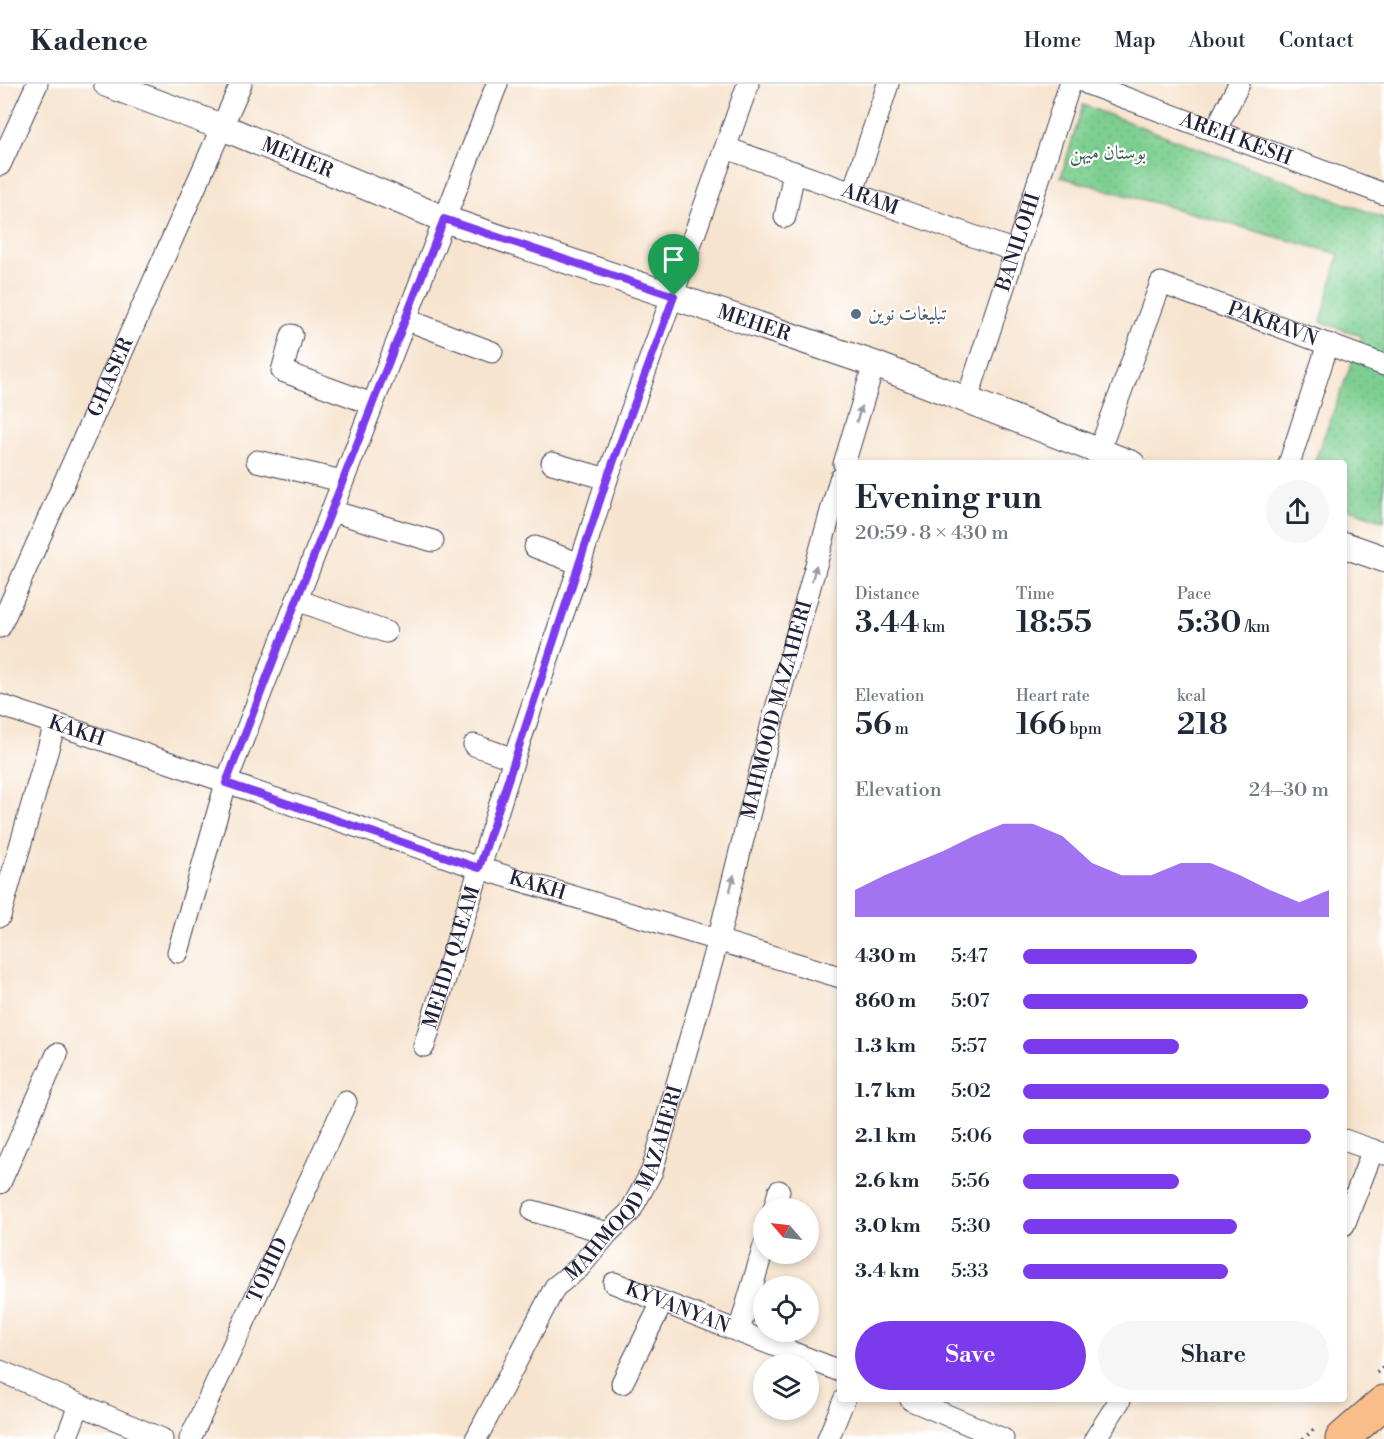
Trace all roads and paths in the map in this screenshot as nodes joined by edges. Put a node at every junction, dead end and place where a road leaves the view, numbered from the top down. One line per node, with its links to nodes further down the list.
1 (37, 84): 13 (street)
2 (107, 84): 10 (street, MEHER)
3 (241, 84): 10 (street, GHASER)
4 (497, 84): 18 (street)
5 (748, 84): 12 (street, MEHDI QAEAM)
6 (888, 84): 15 (street)
7 (1070, 84): 19 (street, BANILOHI)
8 (1088, 84): 11 (street, AREH KESH)
9 (1239, 84): 11 (street)
10 (222, 127): 18 (street, MEHER); 44 (street, GHASER)
11 (1215, 131): 16 (street, AREH KESH)
12 (726, 148): 14 (street, ARAM); 20 (street, MEHDI QAEAM)
13 (0, 165)
14 (794, 172): 15 (street, ARAM); 17 (street)
15 (853, 192): 19 (street, ARAM)
16 (1384, 194)
17 (784, 217)
18 (444, 219): 20 (street, MEHER); 21 (street)
19 (1015, 251): 27 (street, BANILOHI)
20 (674, 296): 25 (street, MEHER); 34 (street, MEHDI QAEAM)
21 (405, 319): 24 (street); 28 (street)
22 (292, 335): 28 (street)
23 (1328, 344): 26 (street, PAKRAVN); 29 (street, PAKRAVN); 31 (street)
24 (492, 352)
25 (874, 364): 27 (street, MEHER); 30 (street, one-way to 25)
26 (1384, 365)
27 (967, 400): 29 (street, MEHER)
28 (372, 404): 35 (street)
29 (1117, 459)
30 (845, 460)
31 (1290, 460)
32 (257, 461): 35 (street)
33 (552, 463): 34 (street)
34 (607, 479): 42 (street, MEHDI QAEAM)
35 (342, 481): 37 (street)
36 (837, 490): 53 (street, MAHMOOD MAZAHERI, one-way to 36)
37 (331, 511): 38 (street); 43 (street)
38 (433, 541)
39 (1347, 546): 41 (street)
40 (535, 547): 42 (street)
41 (1384, 559)
42 (580, 564): 49 (street, MEHDI QAEAM)
43 (297, 600): 45 (street); 50 (street)
44 (0, 627)
45 (386, 632)
46 (0, 705): 47 (street, KAKH)
47 (55, 724): 50 (street, KAKH); 52 (street)
48 (474, 745): 49 (street)
49 (514, 759): 51 (street, MEHDI QAEAM)
50 (226, 783): 51 (street, KAKH); 54 (street)
51 (479, 868): 53 (street, KAKH); 56 (street, MEHDI QAEAM)
52 (0, 916)
53 (718, 940): 55 (street, KAKH); 64 (street, MAHMOOD MAZAHERI)
54 (178, 952)
55 (837, 976)
56 (424, 1046)
57 (57, 1054): 61 (street)
58 (346, 1102): 79 (street, TOHID)
59 (1347, 1141): 60 (street)
60 (1378, 1152): 63 (street)
61 (0, 1183)
62 (533, 1211): 64 (street)
63 (1347, 1219)
64 (608, 1233): 80 (street, MAHMOOD MAZAHERI)
65 (759, 1264): 68 (street)
66 (614, 1282): 67 (street, KYVANYAN)
67 (662, 1302): 68 (street, KYVANYAN); 71 (street)
68 (739, 1331): 69 (street, KYVANYAN)
69 (837, 1370)
70 (0, 1371): 76 (street)
71 (622, 1383)
72 (843, 1402): 81 (street)
73 (918, 1402): 82 (street)
74 (1119, 1402): 83 (street)
75 (1384, 1402): 84 (main road)
76 (79, 1405): 77 (street); 78 (street)
77 (66, 1439)
78 (162, 1439)
79 (190, 1439)
80 (476, 1439)
81 (828, 1439)
82 (1003, 1439)
83 (1095, 1439)
84 (1342, 1439)

